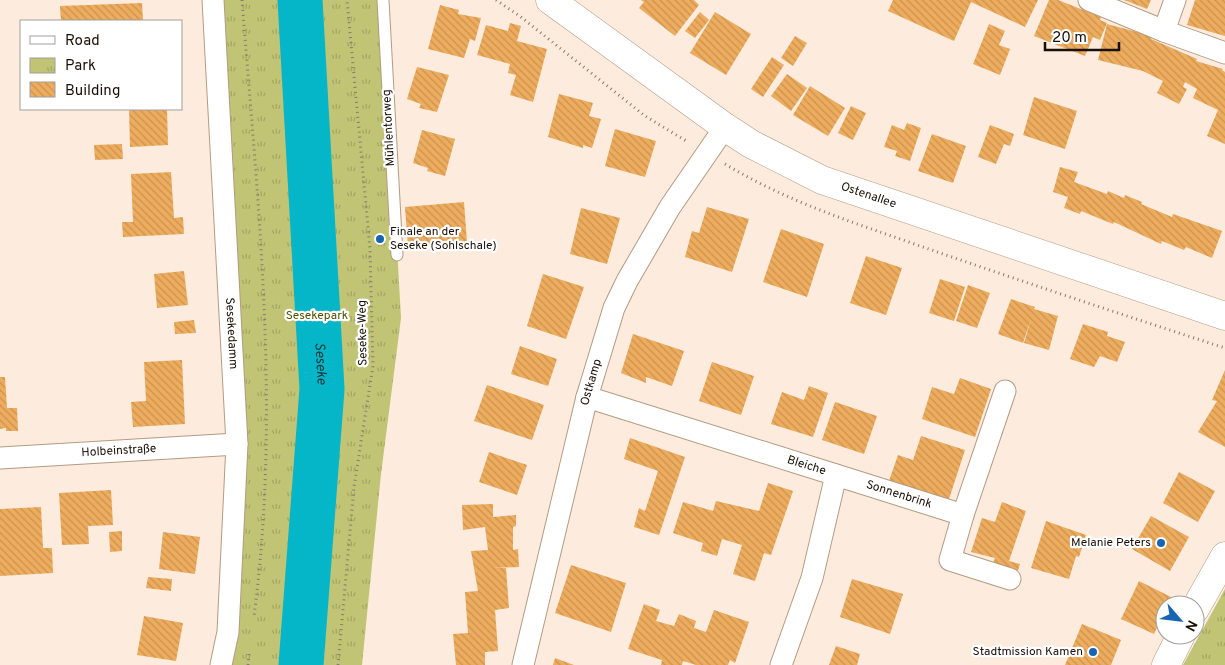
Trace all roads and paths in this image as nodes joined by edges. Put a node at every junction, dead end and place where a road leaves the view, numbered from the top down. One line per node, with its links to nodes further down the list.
1 (212, 0): 15 (street, Sesekedamm)
2 (242, 0): 22 (path)
3 (347, 0): 27 (path, Seseke-Weg)
4 (382, 0): 11 (lane, Mühlentorweg)
5 (550, 0): 10 (street, Ostenallee)
6 (1089, 0): 8 (street)
7 (1175, 0): 8 (street)
8 (1164, 32): 9 (street)
9 (1225, 53)
10 (725, 127): 12 (street, Ostenallee); 14 (street, Ostkamp)
11 (397, 255)
12 (1225, 316)
13 (1005, 390): 18 (street)
14 (587, 397): 17 (street, Bleiche); 28 (street, Ostkamp)
15 (237, 444): 16 (street, Holbeinstraße); 25 (street, Sesekedamm)
16 (0, 458)
17 (836, 475): 18 (street, Sonnenbrink); 29 (street, Bleiche)
18 (963, 515): 20 (street)
19 (1225, 556): 21 (street)
20 (1010, 579)
21 (1203, 595)
22 (254, 619)
23 (1176, 645): 30 (street)
24 (250, 647): 26 (path)
25 (220, 665)
26 (248, 665)
27 (338, 665)
28 (523, 665)
29 (781, 665)
30 (1166, 665)

